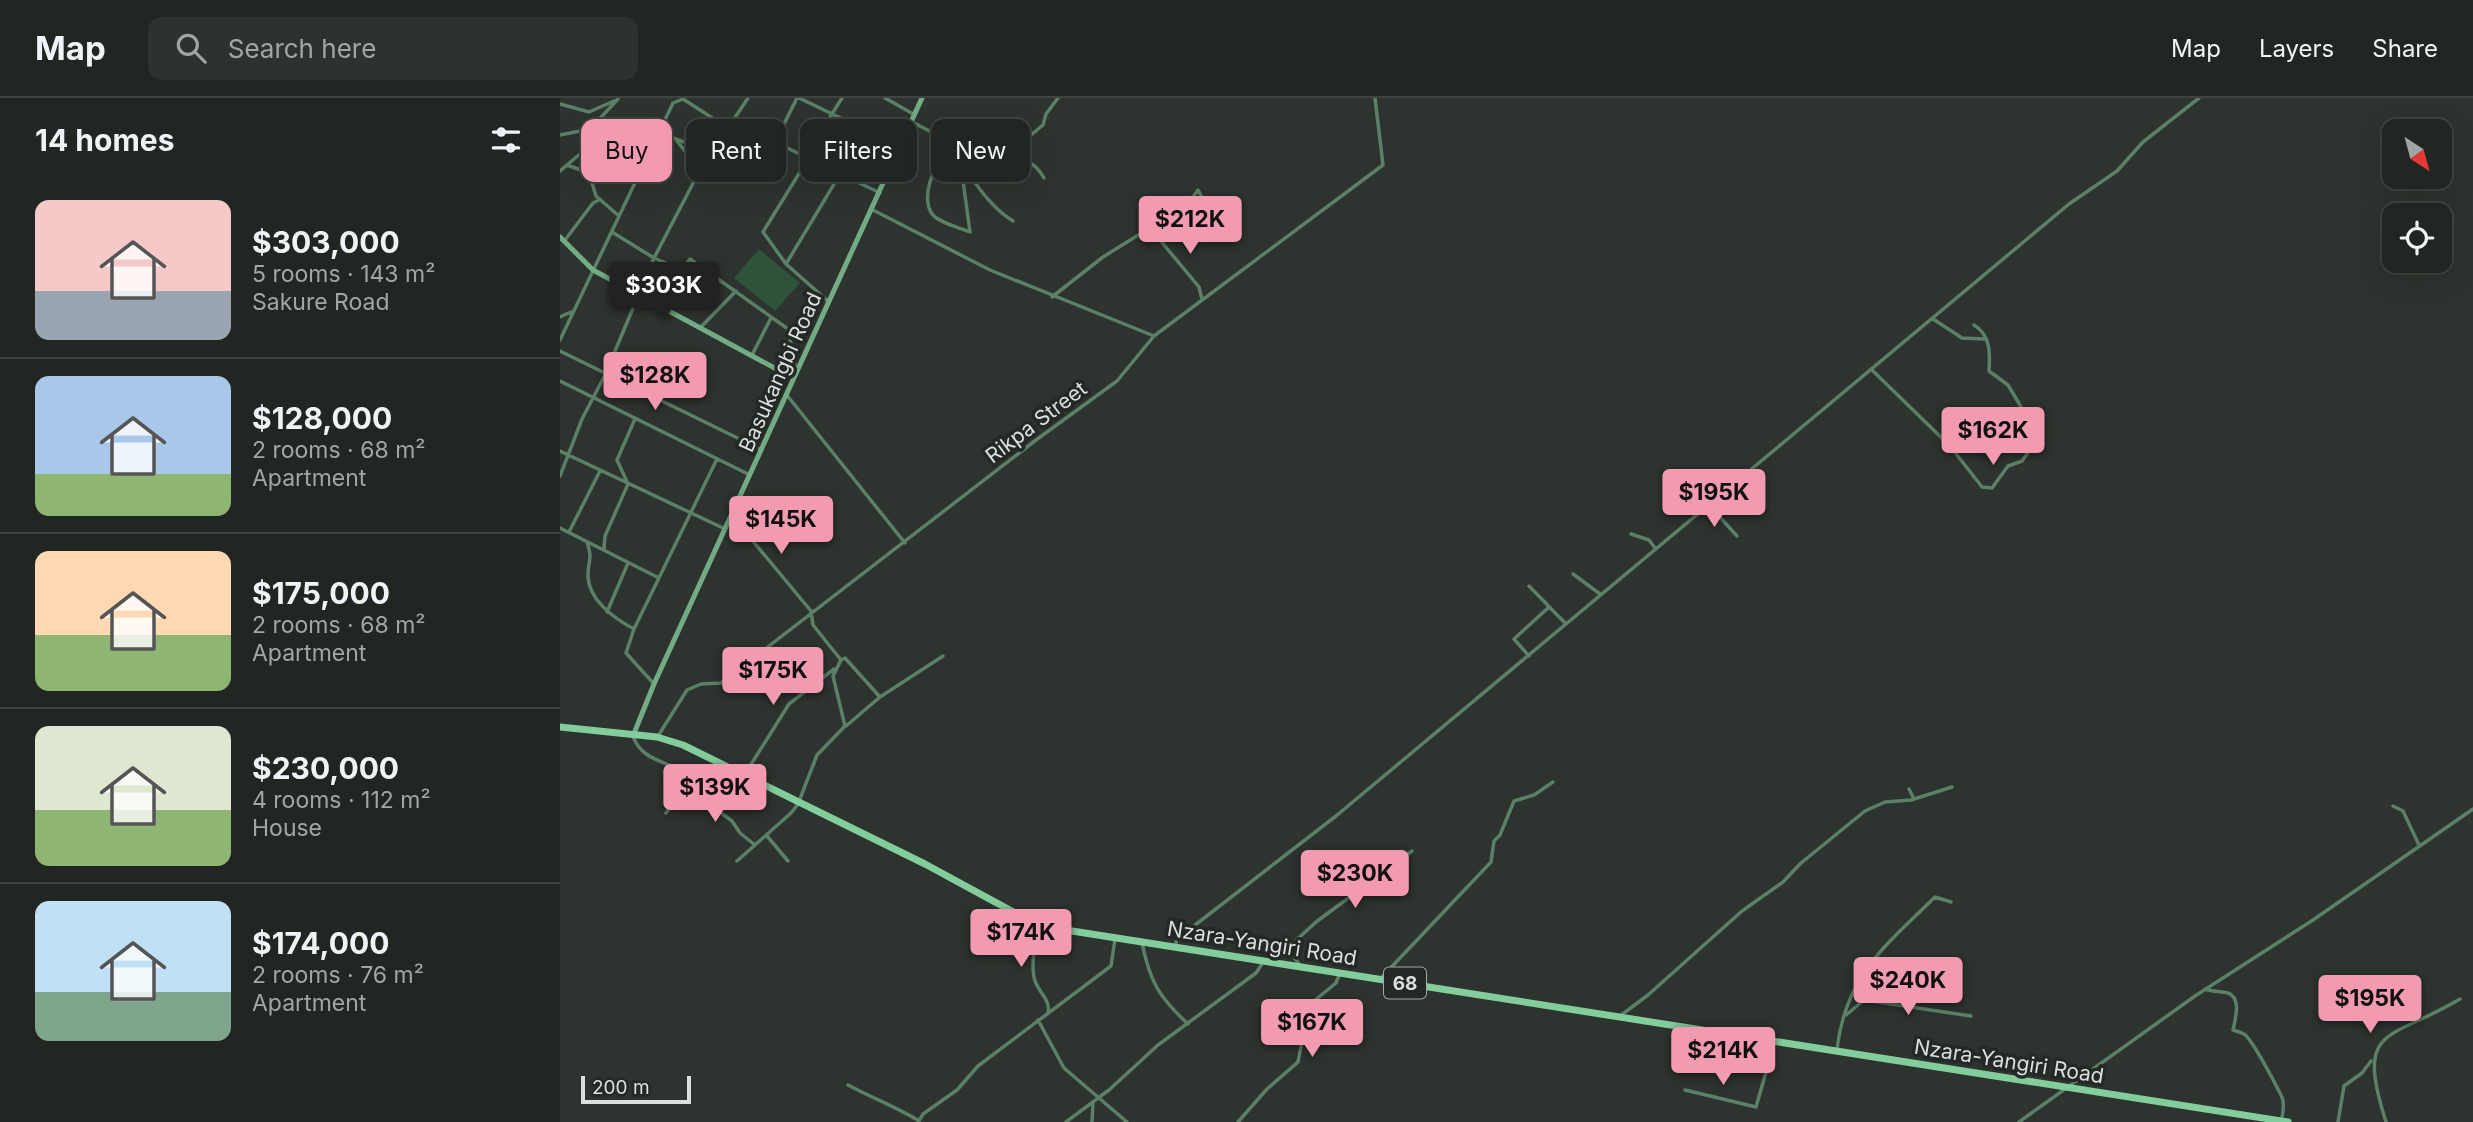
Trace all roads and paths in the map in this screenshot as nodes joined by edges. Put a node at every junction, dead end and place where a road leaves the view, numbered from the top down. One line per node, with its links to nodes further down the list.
1 (618, 98): 11 (street); 21 (street)
2 (748, 98): 16 (street)
3 (798, 98): 12 (street); 19 (street)
4 (842, 98): 12 (street)
5 (885, 98): 13 (street)
6 (922, 98): 13 (street, Basukangbi Road)
7 (1058, 98): 22 (street)
8 (1375, 98): 57 (street, Rikpa Street)
9 (2199, 98): 63 (street)
10 (677, 99): 14 (street); 15 (street)
11 (560, 104)
12 (832, 116): 17 (street); 18 (street)
13 (913, 118): 20 (street)
14 (666, 119)
15 (714, 119)
16 (735, 119)
17 (830, 119)
18 (839, 119)
19 (786, 121)
20 (931, 132)
21 (560, 135)
22 (1030, 135)
23 (672, 138): 24 (street)
24 (677, 140): 25 (street); 26 (street)
25 (686, 143)
26 (686, 152)
27 (581, 154): 29 (street)
28 (1030, 164): 32 (street)
29 (567, 165): 31 (street); 42 (street)
30 (800, 168): 51 (street)
31 (560, 171)
32 (1044, 178)
33 (635, 182): 45 (street)
34 (694, 182): 50 (street)
35 (835, 182): 51 (street)
36 (858, 182): 41 (street)
37 (885, 182): 41 (street, Basukangbi Road)
38 (931, 182): 39 (street)
39 (963, 182)
40 (975, 182): 46 (street)
41 (880, 193): 44 (street, Basukangbi Road)
42 (599, 200): 45 (street); 49 (street)
43 (1188, 204): 47 (street)
44 (873, 210): 56 (street); 58 (street, Basukangbi Road)
45 (619, 216): 48 (street)
46 (1013, 221)
47 (1150, 228): 56 (street); 57 (street)
48 (612, 232): 50 (street); 52 (street)
49 (562, 239): 52 (street)
50 (654, 258): 53 (street); 55 (street)
51 (786, 264): 58 (street)
52 (593, 270): 55 (street); 60 (street)
53 (682, 270): 54 (street); 59 (street)
54 (736, 290): 62 (street); 65 (street)
55 (638, 293): 59 (street); 72 (street)
56 (1051, 297): 66 (street)
57 (1202, 299): 66 (street, Rikpa Street)
58 (829, 302): 73 (street, Basukangbi Road)
59 (657, 303): 65 (street)
60 (572, 311): 61 (street); 67 (street)
61 (560, 317)
62 (771, 318): 70 (street); 73 (street)
63 (1933, 319): 68 (street); 71 (street)
64 (1974, 325): 68 (street)
65 (701, 327): 70 (street)
66 (1154, 336): 95 (street, Rikpa Street)
67 (560, 340)
68 (1984, 340): 71 (street)
69 (560, 351): 72 (street)
70 (752, 355): 73 (street)
71 (1872, 370): 86 (street)
72 (605, 375): 76 (street); 78 (street)
73 (795, 375): 75 (street, Basukangbi Road)
74 (560, 381): 76 (street)
75 (786, 394): 78 (street, Basukangbi Road); 95 (street)
76 (594, 400): 77 (street); 80 (street)
77 (635, 419): 81 (street); 85 (street)
78 (762, 450): 83 (street, Basukangbi Road)
79 (560, 451): 80 (street)
80 (570, 456): 82 (street); 84 (street)
81 (718, 459): 83 (street); 87 (street)
82 (600, 471): 85 (street); 91 (street)
83 (750, 475): 88 (street, Basukangbi Road)
84 (560, 476)
85 (628, 484): 87 (street); 97 (street)
86 (1710, 506): 93 (street); 96 (street)
87 (690, 513): 90 (street); 100 (street)
88 (732, 516): 90 (street, Basukangbi Road); 104 (street)
89 (560, 528): 91 (street)
90 (725, 529): 112 (street, Basukangbi Road)
91 (569, 532): 94 (street)
92 (1631, 534): 96 (street)
93 (1737, 536)
94 (587, 542): 97 (street); 105 (street)
95 (905, 543): 104 (street, Rikpa Street)
96 (1656, 548): 102 (street)
97 (604, 549): 98 (street)
98 (628, 563): 100 (street); 105 (street)
99 (1573, 574): 102 (street)
100 (659, 578): 107 (street)
101 (1529, 586): 103 (street)
102 (1600, 594): 106 (street)
103 (1549, 607): 106 (street); 109 (street)
104 (811, 611): 110 (street); 117 (street, Rikpa Street)
105 (607, 612): 107 (street)
106 (1566, 624): 109 (street)
107 (634, 629): 112 (street)
108 (943, 656): 113 (street)
109 (1529, 656): 138 (street)
110 (841, 660): 111 (street); 113 (street)
111 (835, 668): 114 (street); 118 (street)
112 (654, 684): 116 (street, Basukangbi Road)
113 (880, 697): 114 (street)
114 (845, 726): 124 (street)
115 (560, 727): 116 (main road, Nzara-Yangiri Road / 68)
116 (633, 736): 117 (main road, Nzara-Yangiri Road / 68); 120 (street)
117 (657, 737): 118 (main road, Nzara-Yangiri Road / 68)
118 (744, 775): 124 (main road, Nzara-Yangiri Road / 68)
119 (1553, 782): 142 (street)
120 (687, 787): 127 (street); 129 (street)
121 (1952, 787): 123 (street)
122 (1909, 789): 123 (street)
123 (1914, 799): 150 (street)
124 (798, 804): 128 (street); 135 (main road, Nzara-Yangiri Road / 68)
125 (2393, 806): 130 (street)
126 (2473, 810): 130 (street)
127 (666, 813)
128 (767, 836): 129 (street); 133 (street)
129 (755, 845): 132 (street)
130 (2419, 846): 143 (street)
131 (1412, 851): 140 (street)
132 (737, 861)
133 (788, 861)
134 (1951, 902): 148 (street)
135 (1034, 923): 136 (main road, Nzara-Yangiri Road / 68); 145 (street)
136 (1114, 937): 137 (main road, Nzara-Yangiri Road / 68); 146 (street)
137 (1141, 942): 138 (main road, Nzara-Yangiri Road / 68); 152 (street)
138 (1176, 947): 139 (main road, Nzara-Yangiri Road / 68)
139 (1264, 961): 140 (main road, Nzara-Yangiri Road / 68); 152 (street)
140 (1300, 967): 141 (main road, Nzara-Yangiri Road / 68)
141 (1340, 973): 142 (main road, Nzara-Yangiri Road / 68); 163 (street)
142 (1381, 980): 150 (main road, Nzara-Yangiri Road / 68)
143 (2206, 989): 157 (street); 165 (street)
144 (2460, 999): 155 (street)
145 (1049, 1002): 146 (street); 147 (street)
146 (1055, 1008): 147 (street)
147 (1048, 1013): 151 (street)
148 (1844, 1016): 149 (street); 154 (street)
149 (1972, 1016)
150 (1618, 1017): 153 (main road, Nzara-Yangiri Road / 68)
151 (1038, 1020): 156 (street); 159 (street)
152 (1188, 1024): 159 (street)
153 (1765, 1041): 154 (main road, Nzara-Yangiri Road / 68); 158 (street)
154 (1837, 1052): 157 (main road, Nzara-Yangiri Road / 68)
155 (2371, 1061): 166 (street); 167 (street)
156 (848, 1085)
157 (2068, 1088): 164 (street); 165 (main road, Nzara-Yangiri Road / 68)
158 (1685, 1090)
159 (1095, 1101): 160 (street); 161 (street); 162 (street)
160 (1066, 1122)
161 (1092, 1122)
162 (1127, 1122)
163 (1238, 1122)
164 (2020, 1122)
165 (2284, 1122)
166 (2338, 1122)
167 (2386, 1122)

